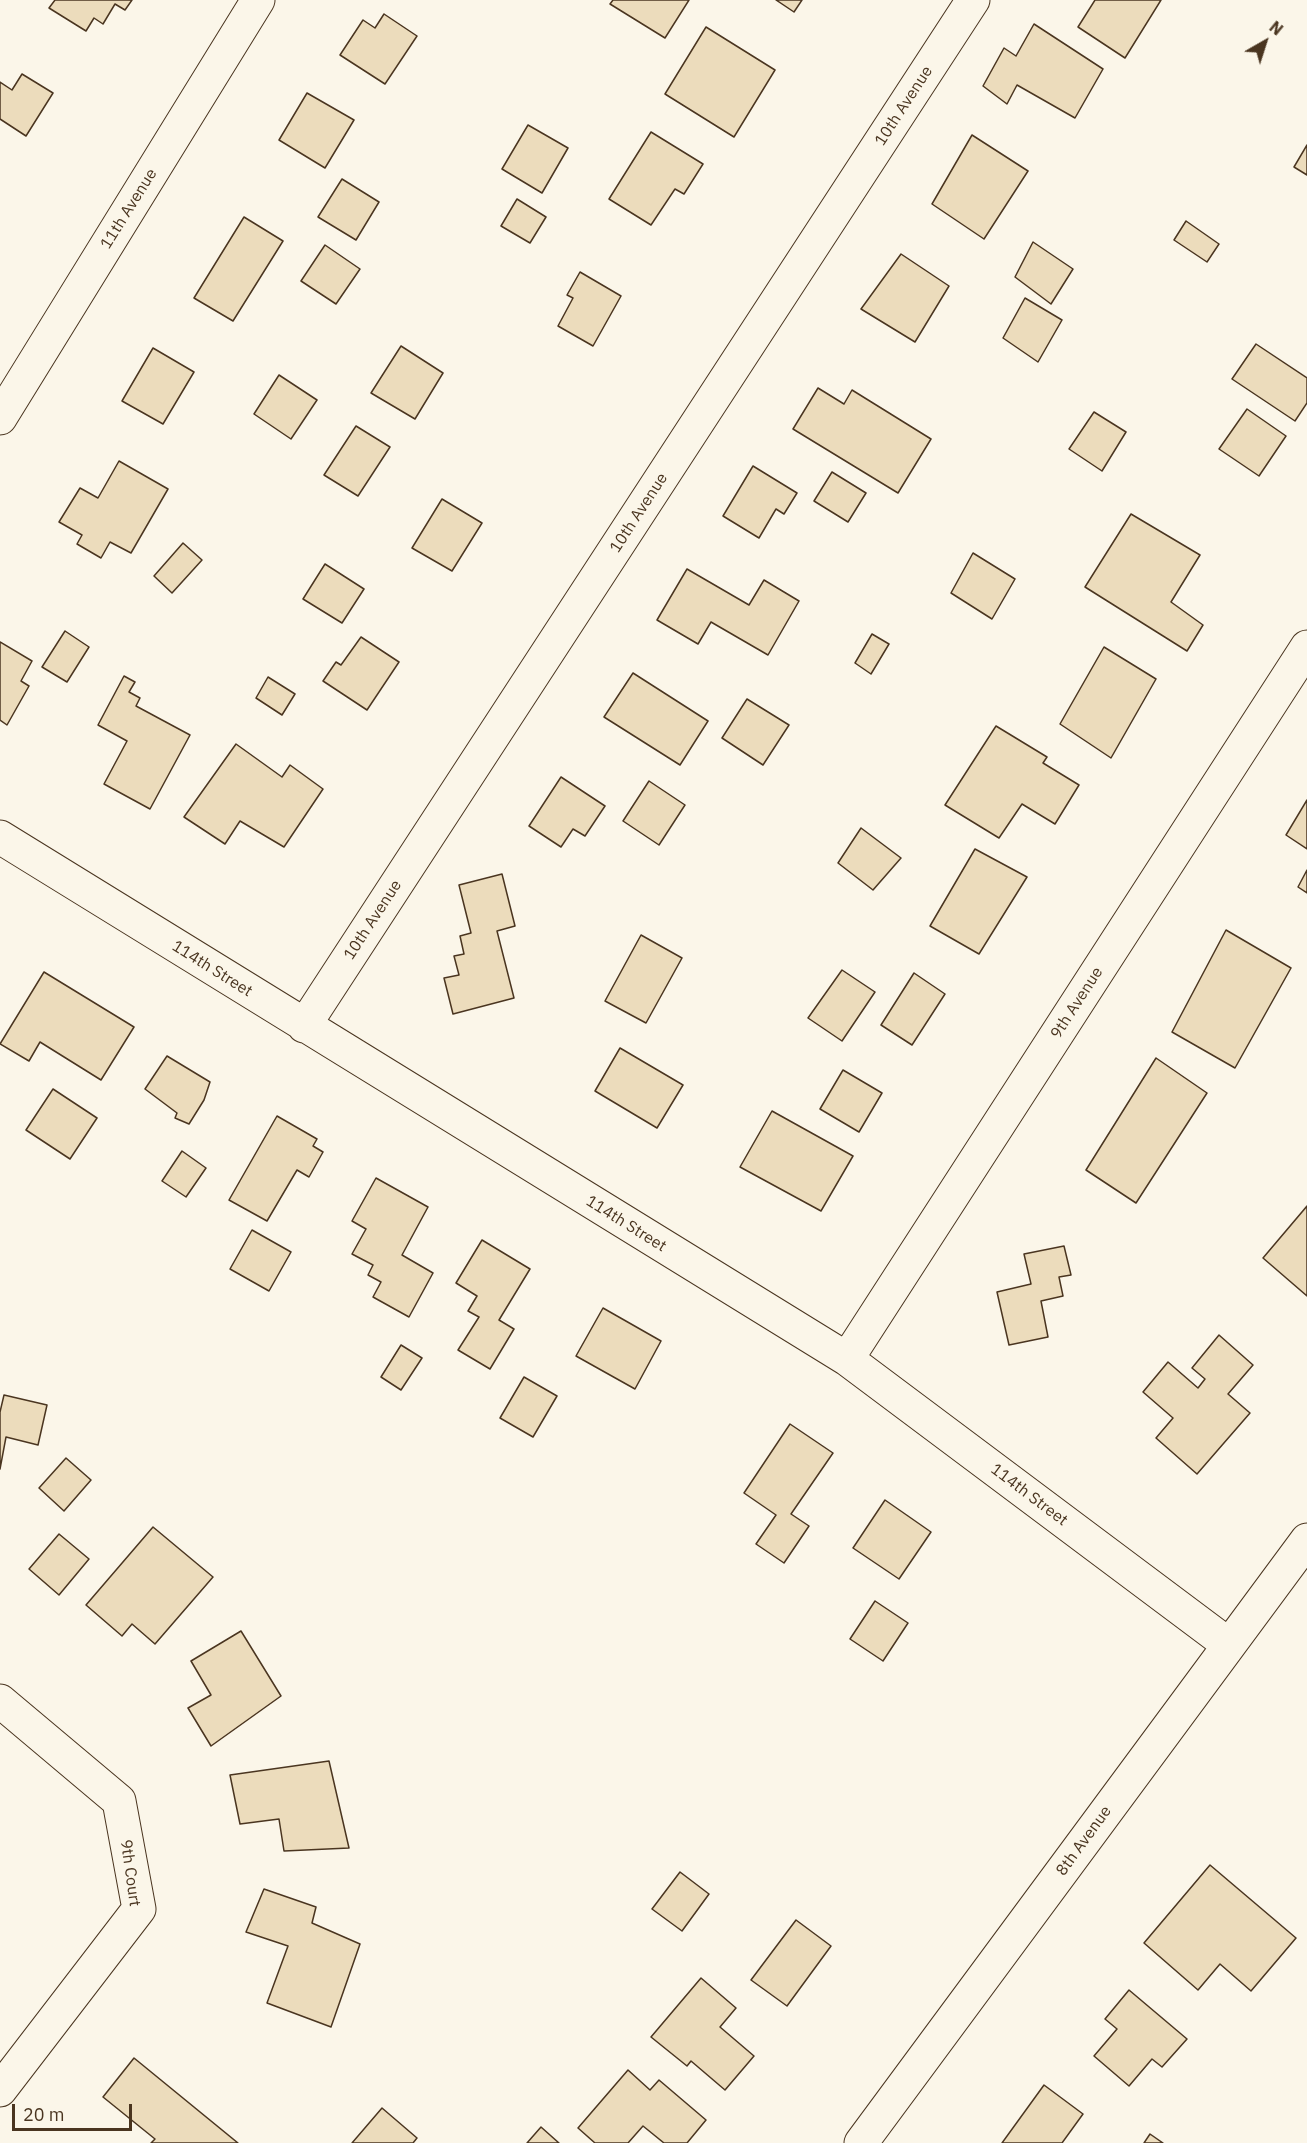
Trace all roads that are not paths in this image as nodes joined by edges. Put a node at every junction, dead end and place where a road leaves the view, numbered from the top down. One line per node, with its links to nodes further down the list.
1 (258, 0): 3 (street, 11th Avenue)
2 (974, 0): 6 (street, 10th Avenue)
3 (0, 418)
4 (1307, 647): 7 (street, 9th Avenue)
5 (0, 837): 6 (street, 114th Street)
6 (304, 1026): 7 (street, 114th Street)
7 (847, 1359): 9 (street, 114th Street)
8 (1307, 1540): 9 (street, 8th Avenue)
9 (1229, 1645): 12 (street, 8th Avenue)
10 (0, 1701): 11 (street, 9th Court)
11 (0, 2090)
12 (861, 2143)

